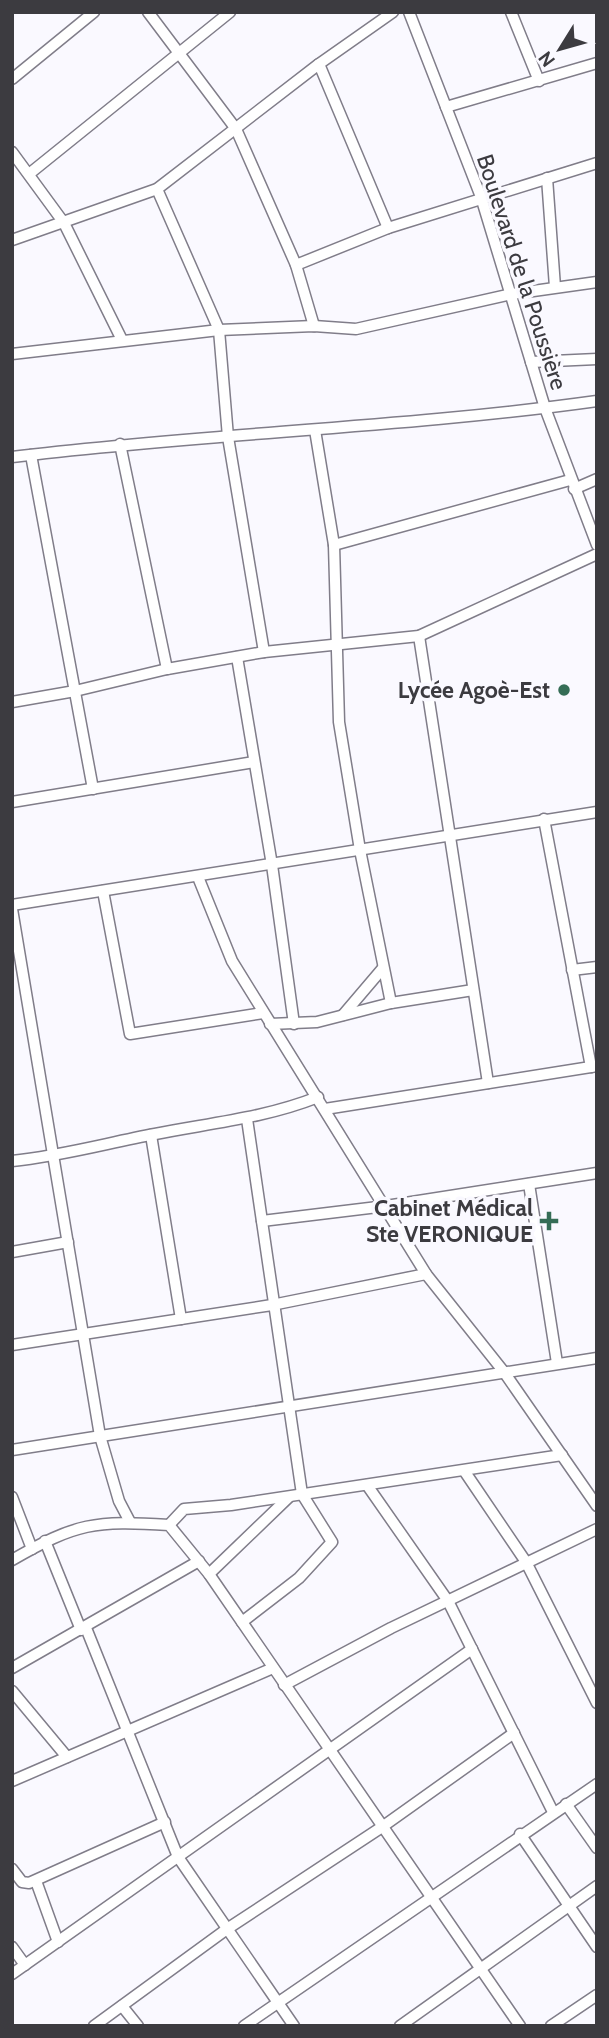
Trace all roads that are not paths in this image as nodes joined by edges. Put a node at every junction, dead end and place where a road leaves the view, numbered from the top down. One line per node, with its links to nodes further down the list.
1 (94, 12): 10 (street)
2 (148, 12): 7 (street)
3 (230, 12): 7 (street)
4 (410, 12): 12 (street, Boulevard de la Poussière)
5 (511, 12): 11 (street)
6 (388, 14): 9 (street)
7 (179, 52): 13 (street); 16 (street)
8 (597, 63): 11 (street)
9 (319, 64): 13 (street); 21 (street)
10 (12, 79)
11 (539, 81): 12 (street)
12 (446, 107): 19 (street, Boulevard de la Poussière)
13 (236, 129): 18 (street); 23 (street)
14 (12, 152): 16 (street)
15 (597, 163): 17 (street)
16 (29, 174): 20 (street)
17 (547, 178): 19 (street); 25 (street)
18 (157, 189): 20 (street); 28 (street)
19 (481, 197): 21 (street); 26 (street, Boulevard de la Poussière)
20 (64, 223): 22 (street); 29 (street)
21 (388, 228): 23 (street)
22 (12, 240)
23 (296, 265): 27 (street)
24 (597, 282): 25 (street)
25 (555, 288): 26 (street)
26 (512, 294): 27 (street); 32 (street, Boulevard de la Poussière)
27 (314, 326): 28 (street)
28 (219, 330): 29 (street); 36 (street)
29 (122, 340): 30 (street)
30 (12, 354)
31 (597, 359): 32 (street)
32 (531, 362): 34 (street, Boulevard de la Poussière)
33 (597, 401): 34 (street)
34 (545, 408): 35 (street); 41 (street, Boulevard de la Poussière)
35 (315, 430): 36 (street); 42 (street)
36 (228, 437): 37 (street); 47 (street)
37 (120, 444): 38 (street); 49 (street)
38 (31, 455): 39 (street); 50 (street)
39 (12, 457)
40 (597, 479): 41 (street)
41 (572, 484): 42 (street); 43 (street, Boulevard de la Poussière)
42 (334, 545): 46 (street)
43 (597, 545)
44 (597, 554): 45 (street)
45 (419, 636): 46 (street); 57 (street)
46 (339, 643): 47 (street); 58 (street)
47 (264, 652): 48 (street)
48 (237, 657): 49 (street); 52 (street)
49 (167, 668): 50 (street)
50 (75, 691): 51 (street); 53 (street)
51 (12, 702)
52 (254, 762): 53 (street); 59 (street)
53 (93, 789): 54 (street)
54 (12, 802)
55 (597, 812): 56 (street)
56 (544, 818): 57 (street); 65 (street)
57 (449, 833): 58 (street); 66 (street)
58 (360, 850): 59 (street); 64 (street)
59 (272, 865): 60 (street); 71 (street)
60 (198, 877): 61 (street); 68 (street)
61 (103, 891): 62 (street); 68 (street)
62 (12, 907): 78 (street)
63 (597, 967): 65 (street)
64 (383, 968): 67 (street); 69 (street)
65 (572, 971): 72 (street)
66 (473, 990): 67 (street); 73 (street)
67 (391, 1003): 69 (street)
68 (263, 1013): 70 (street)
69 (342, 1016): 71 (street)
70 (270, 1024): 71 (street); 74 (street)
71 (294, 1024)
72 (594, 1066): 73 (street)
73 (488, 1083): 75 (street)
74 (318, 1097): 75 (street); 76 (street)
75 (326, 1109): 82 (street)
76 (247, 1119): 77 (street); 83 (street)
77 (151, 1135): 78 (street); 88 (street)
78 (55, 1157): 79 (street); 84 (street)
79 (12, 1161)
80 (597, 1173): 81 (street)
81 (529, 1184): 82 (street); 92 (street)
82 (386, 1206): 83 (street); 86 (street)
83 (261, 1221): 87 (street)
84 (68, 1242): 85 (street); 89 (street)
85 (12, 1252)
86 (426, 1275): 87 (street); 93 (street)
87 (272, 1305): 88 (street); 94 (street)
88 (181, 1319): 89 (street)
89 (83, 1334): 90 (street); 95 (street)
90 (12, 1345)
91 (597, 1358): 92 (street)
92 (557, 1363): 93 (street)
93 (503, 1372): 94 (street); 97 (street)
94 (288, 1406): 95 (street); 100 (street)
95 (100, 1436): 96 (street); 104 (street)
96 (12, 1450)
97 (562, 1455): 98 (street); 103 (street)
98 (465, 1472): 99 (street); 111 (street)
99 (367, 1485): 100 (street); 113 (street)
100 (302, 1494): 101 (street); 114 (street)
101 (289, 1496): 105 (street); 112 (street)
102 (12, 1497): 108 (street)
103 (597, 1506)
104 (131, 1522): 105 (street); 107 (street)
105 (169, 1525): 110 (street)
106 (597, 1528): 111 (street)
107 (45, 1541): 108 (street); 115 (street)
108 (32, 1549): 109 (street)
109 (12, 1560)
110 (199, 1561): 112 (street); 115 (street)
111 (526, 1562): 113 (street); 121 (street)
112 (209, 1574): 114 (street)
113 (448, 1601): 116 (street); 119 (street)
114 (242, 1622): 118 (street)
115 (84, 1629): 117 (street); 122 (street)
116 (472, 1650): 123 (street); 124 (street)
117 (12, 1668)
118 (272, 1668): 119 (street); 122 (street)
119 (284, 1685): 124 (street)
120 (12, 1691): 125 (street)
121 (597, 1703)
122 (129, 1730): 125 (street); 130 (street)
123 (514, 1733): 129 (street); 131 (street)
124 (330, 1751): 131 (street); 134 (street)
125 (67, 1757): 126 (street)
126 (12, 1781)
127 (597, 1784): 128 (street)
128 (565, 1804): 129 (street); 133 (street)
129 (553, 1812): 132 (street)
130 (165, 1822): 134 (street); 136 (street)
131 (382, 1827): 138 (street); 140 (street)
132 (520, 1834): 138 (street); 139 (street)
133 (597, 1848)
134 (178, 1857): 140 (street); 141 (street)
135 (12, 1869): 136 (street)
136 (36, 1881): 141 (street)
137 (597, 1886): 139 (street)
138 (430, 1898): 145 (street); 148 (street)
139 (570, 1905): 143 (street); 145 (street)
140 (228, 1929): 148 (street); 149 (street)
141 (58, 1942): 144 (street)
142 (12, 1947): 144 (street)
143 (597, 1947)
144 (25, 1965): 146 (street)
145 (481, 1969): 154 (street); 155 (street)
146 (12, 1974)
147 (597, 1995): 156 (street)
148 (278, 2002): 152 (street); 153 (street)
149 (122, 2006): 150 (street); 151 (street)
150 (94, 2026)
151 (138, 2026)
152 (244, 2026)
153 (294, 2026)
154 (400, 2026)
155 (520, 2026)
156 (551, 2026)

